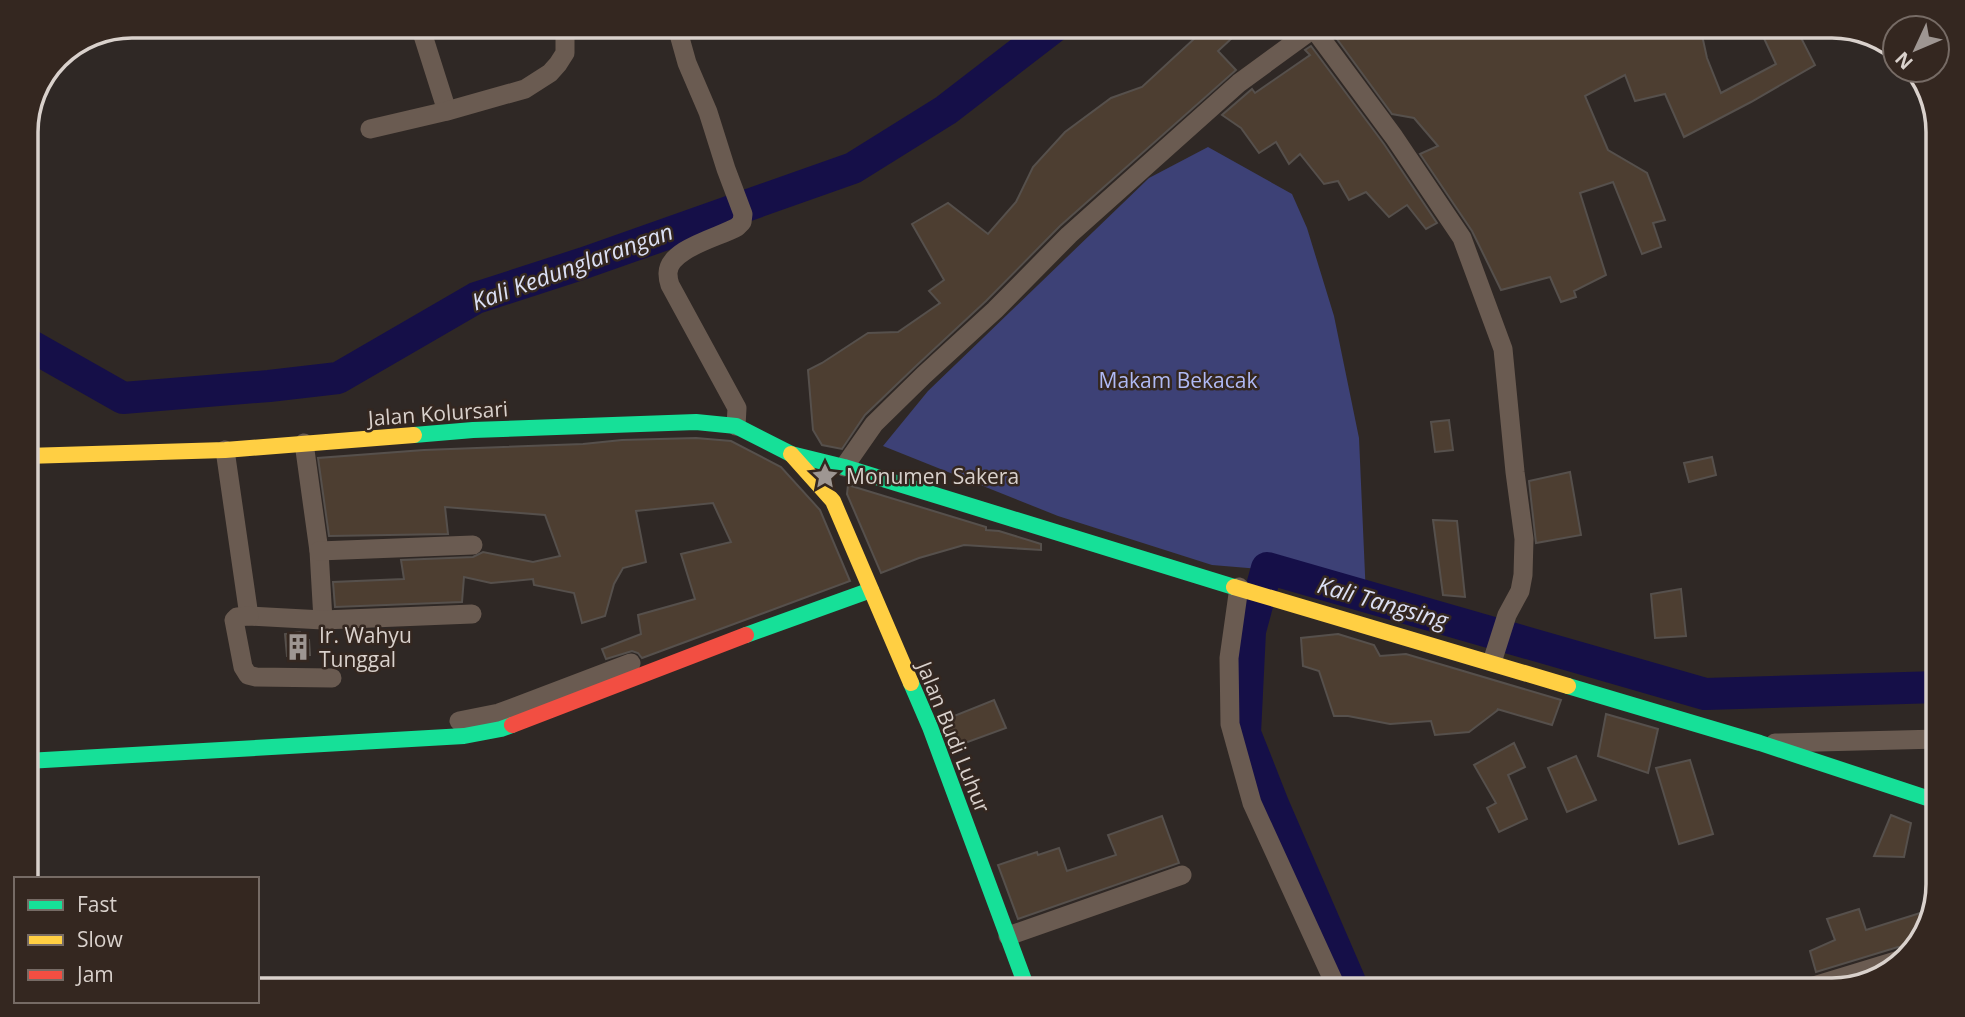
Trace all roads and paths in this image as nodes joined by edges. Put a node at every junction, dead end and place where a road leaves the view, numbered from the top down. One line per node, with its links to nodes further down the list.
1 (425, 39): 6 (street)
2 (565, 39): 6 (street)
3 (680, 39): 8 (street)
4 (1300, 39): 13 (street)
5 (1324, 39): 22 (street)
6 (447, 111): 7 (street)
7 (370, 129)
8 (736, 426): 9 (street, Jalan Kolursari); 11 (street, Jalan Kolursari)
9 (303, 443): 10 (street, Jalan Kolursari); 16 (street)
10 (225, 450): 12 (street, Jalan Kolursari); 20 (street)
11 (791, 454): 13 (street, Jalan Kolursari); 14 (street, Jalan Budi Luhur)
12 (39, 456)
13 (844, 467): 14 (street); 17 (street, Jalan Kolursari)
14 (833, 501): 18 (street, Jalan Budi Luhur)
15 (473, 545): 16 (street)
16 (319, 551): 21 (street)
17 (1241, 588): 22 (street, Jalan Kolursari); 35 (street)
18 (871, 590): 25 (street); 32 (street, Jalan Budi Luhur)
19 (472, 614): 21 (street)
20 (249, 617): 21 (street); 24 (street)
21 (323, 621)
22 (1494, 655): 28 (street, Jalan Kolursari)
23 (631, 663): 25 (street)
24 (332, 678)
25 (542, 705): 26 (street); 29 (street)
26 (459, 721)
27 (1926, 739): 28 (street)
28 (1760, 743): 30 (street, Jalan Kolursari)
29 (39, 760)
30 (1926, 798)
31 (1182, 875): 32 (street)
32 (1008, 936): 34 (street, Jalan Budi Luhur)
33 (1881, 965): 36 (street)
34 (1023, 978)
35 (1332, 978)
36 (1840, 978)

